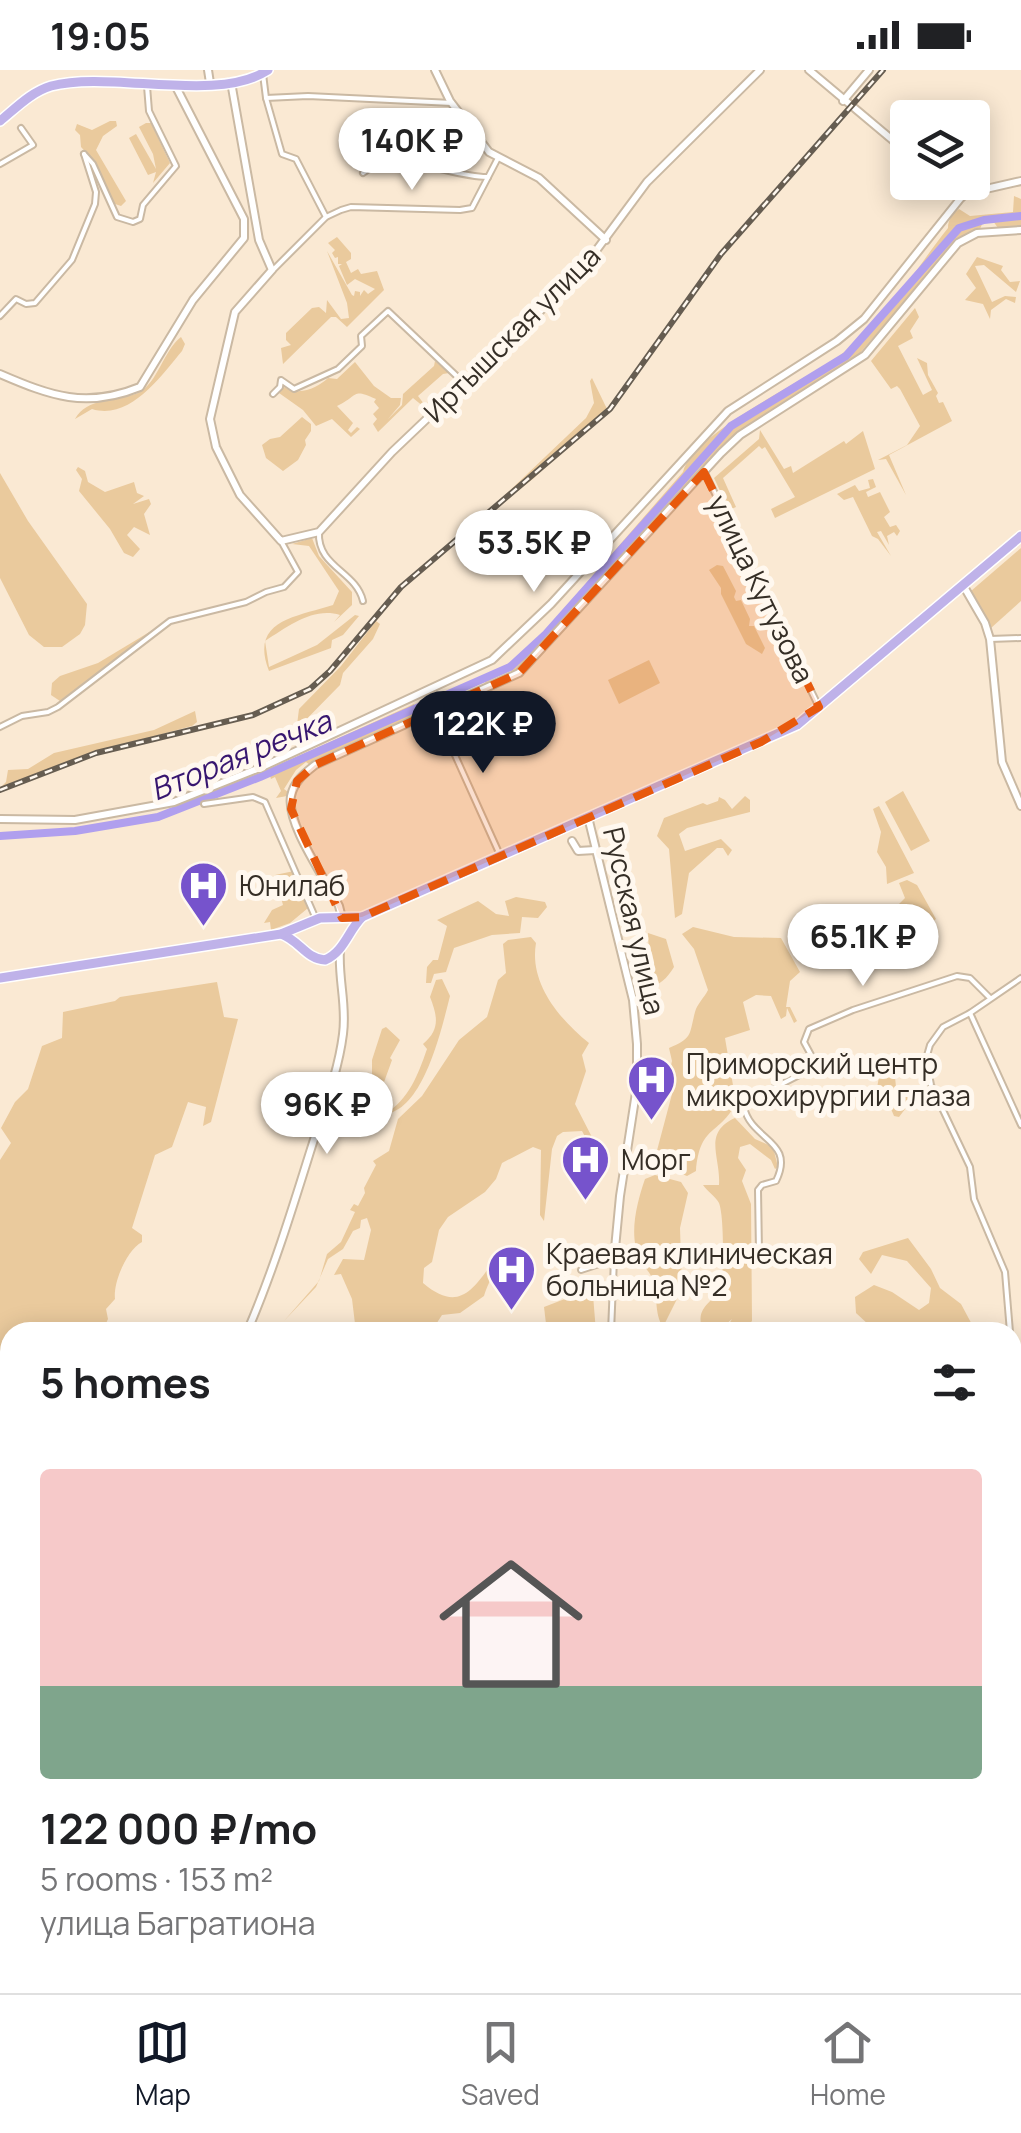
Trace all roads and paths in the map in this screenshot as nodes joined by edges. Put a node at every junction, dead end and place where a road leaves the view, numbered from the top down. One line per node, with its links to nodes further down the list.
1 (208, 70): 9 (main road)
2 (435, 70): 13 (main road)
3 (760, 70): 26 (main road, Иртышская улица)
4 (809, 70): 12 (main road)
5 (870, 70): 12 (main road)
6 (265, 72): 7 (main road); 11 (street)
7 (231, 80): 9 (main road); 27 (main road)
8 (147, 82): 10 (main road); 14 (main road); 28 (street)
9 (210, 83): 10 (main road)
10 (175, 84): 29 (main road)
11 (266, 98): 13 (street); 24 (street)
12 (842, 101): 16 (main road)
13 (452, 103): 17 (main road)
14 (0, 121)
15 (22, 128): 18 (street)
16 (890, 139)
17 (498, 158): 20 (street); 26 (main road)
18 (0, 164)
19 (362, 173): 20 (street)
20 (488, 177): 24 (street)
21 (1021, 181): 22 (main road)
22 (990, 187)
23 (960, 200): 46 (main road)
24 (326, 217): 27 (street)
25 (1021, 230): 32 (main road)
26 (606, 240): 30 (main road, Иртышская улица)
27 (272, 270): 35 (main road)
28 (0, 316)
29 (0, 374)
30 (464, 383): 31 (street); 33 (main road, Иртышская улица)
31 (273, 394)
32 (704, 472): 40 (street, улица Кутузова); 41 (main road)
33 (319, 532): 35 (main road); 37 (street)
34 (1021, 536): 36 (main road, Русская улица)
35 (282, 541): 42 (street)
36 (964, 585): 39 (main road); 40 (main road, Русская улица)
37 (363, 600)
38 (1021, 638): 39 (street)
39 (990, 639): 44 (main road)
40 (819, 707): 45 (main road, Русская улица)
41 (436, 712): 49 (street); 52 (main road)
42 (0, 727)
43 (204, 804): 53 (street)
44 (1021, 806)
45 (588, 817): 48 (main road, Русская улица); 49 (main road, Русская улица)
46 (0, 819)
47 (572, 841): 48 (main road)
48 (595, 850): 66 (main road, Русская улица)
49 (500, 855): 50 (main road, Русская улица)
50 (362, 917): 52 (main road, Русская улица); 56 (main road, Русская улица)
51 (328, 918): 52 (main road, Русская улица); 53 (main road); 56 (main road)
52 (342, 918)
53 (316, 919): 54 (main road)
54 (306, 926): 55 (main road); 57 (main road)
55 (281, 934): 57 (main road); 60 (main road)
56 (342, 945): 58 (main road); 59 (main road)
57 (303, 947): 58 (main road)
58 (317, 959): 59 (main road)
59 (338, 977): 68 (main road)
60 (0, 978)
61 (1021, 978): 62 (street)
62 (990, 998): 63 (street); 65 (street)
63 (970, 1014): 64 (street); 70 (street)
64 (1021, 1125)
65 (759, 1252)
66 (614, 1259): 67 (street); 69 (street, Русская улица)
67 (581, 1270)
68 (250, 1322)
69 (611, 1322)
70 (1009, 1322)

